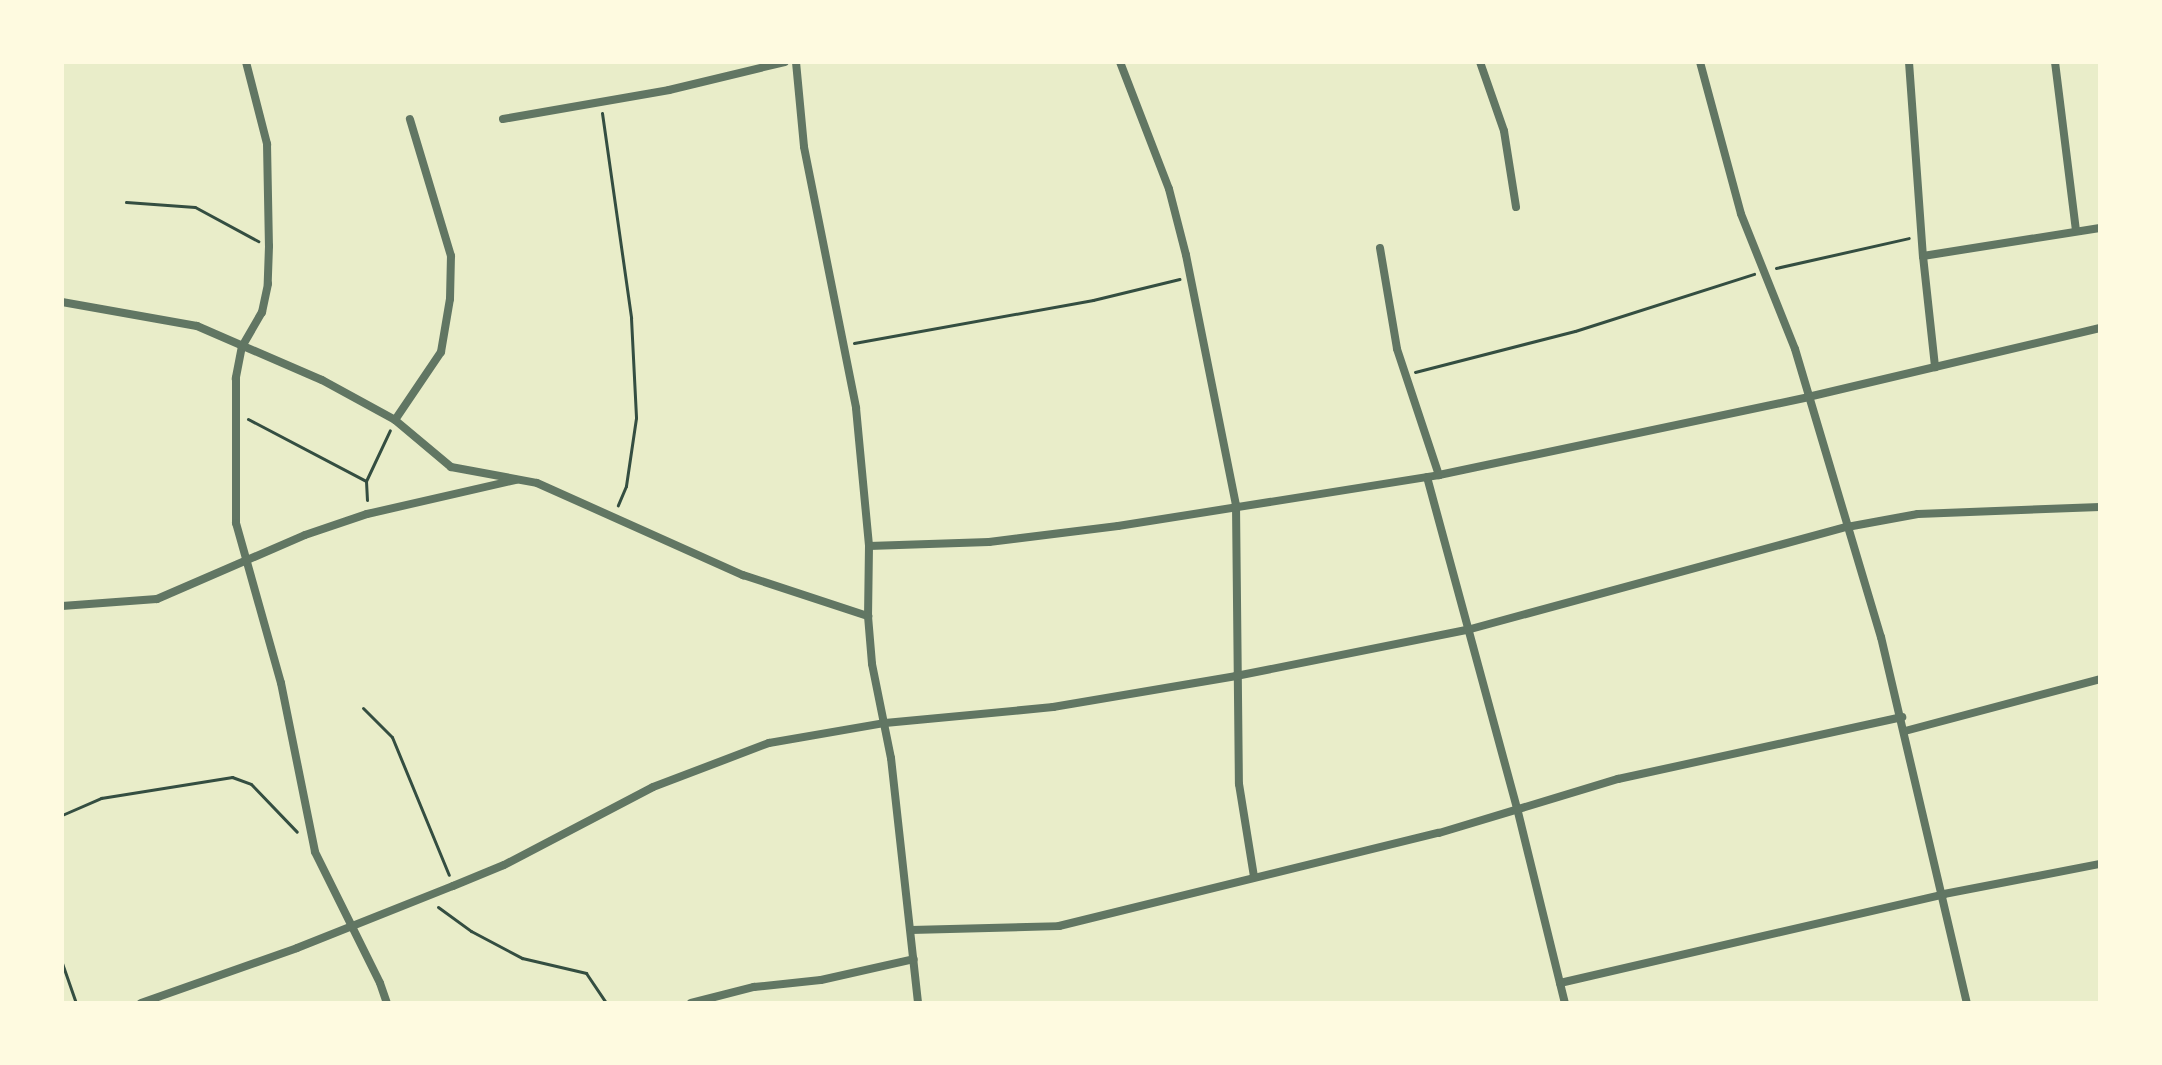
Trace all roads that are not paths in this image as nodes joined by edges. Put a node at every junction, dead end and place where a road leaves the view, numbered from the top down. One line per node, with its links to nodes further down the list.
1 (246, 62): 18 (street)
2 (785, 62): 10 (street)
3 (796, 62): 28 (street)
4 (1120, 62): 25 (street)
5 (1480, 62): 11 (street)
6 (1700, 62): 20 (street)
7 (1909, 62): 15 (street)
8 (2055, 62): 13 (street)
9 (410, 119): 21 (street)
10 (503, 119)
11 (1516, 207)
12 (2100, 228): 13 (street)
13 (2076, 231): 15 (street)
14 (1380, 248): 22 (street)
15 (1923, 256): 19 (street)
16 (62, 302): 18 (street)
17 (2100, 328): 19 (street)
18 (242, 346): 21 (street); 29 (street)
19 (1935, 367): 20 (street)
20 (1808, 397): 22 (street); 27 (street)
21 (395, 420): 24 (street)
22 (1439, 475): 23 (street)
23 (1427, 477): 25 (street); 32 (street)
24 (519, 479): 29 (street); 31 (street)
25 (1236, 505): 28 (street); 33 (street)
26 (2100, 507): 27 (street)
27 (1847, 527): 32 (street); 35 (street)
28 (869, 546): 31 (street)
29 (246, 562): 30 (street); 42 (street)
30 (62, 606)
31 (868, 616): 36 (street)
32 (1467, 630): 33 (street); 38 (street)
33 (1236, 676): 36 (street); 40 (street)
34 (2100, 679): 37 (street)
35 (1902, 717): 37 (street); 38 (street)
36 (885, 723): 42 (street); 43 (street)
37 (1905, 731): 41 (street)
38 (1517, 808): 40 (street); 45 (street)
39 (2100, 864): 41 (street)
40 (1254, 877): 43 (street)
41 (1944, 894): 45 (street); 51 (street)
42 (353, 926): 46 (street); 47 (street)
43 (911, 930): 44 (street)
44 (914, 959): 48 (street); 49 (street)
45 (1560, 983): 50 (street)
46 (141, 1003)
47 (387, 1003)
48 (691, 1003)
49 (918, 1003)
50 (1565, 1003)
51 (1967, 1003)

